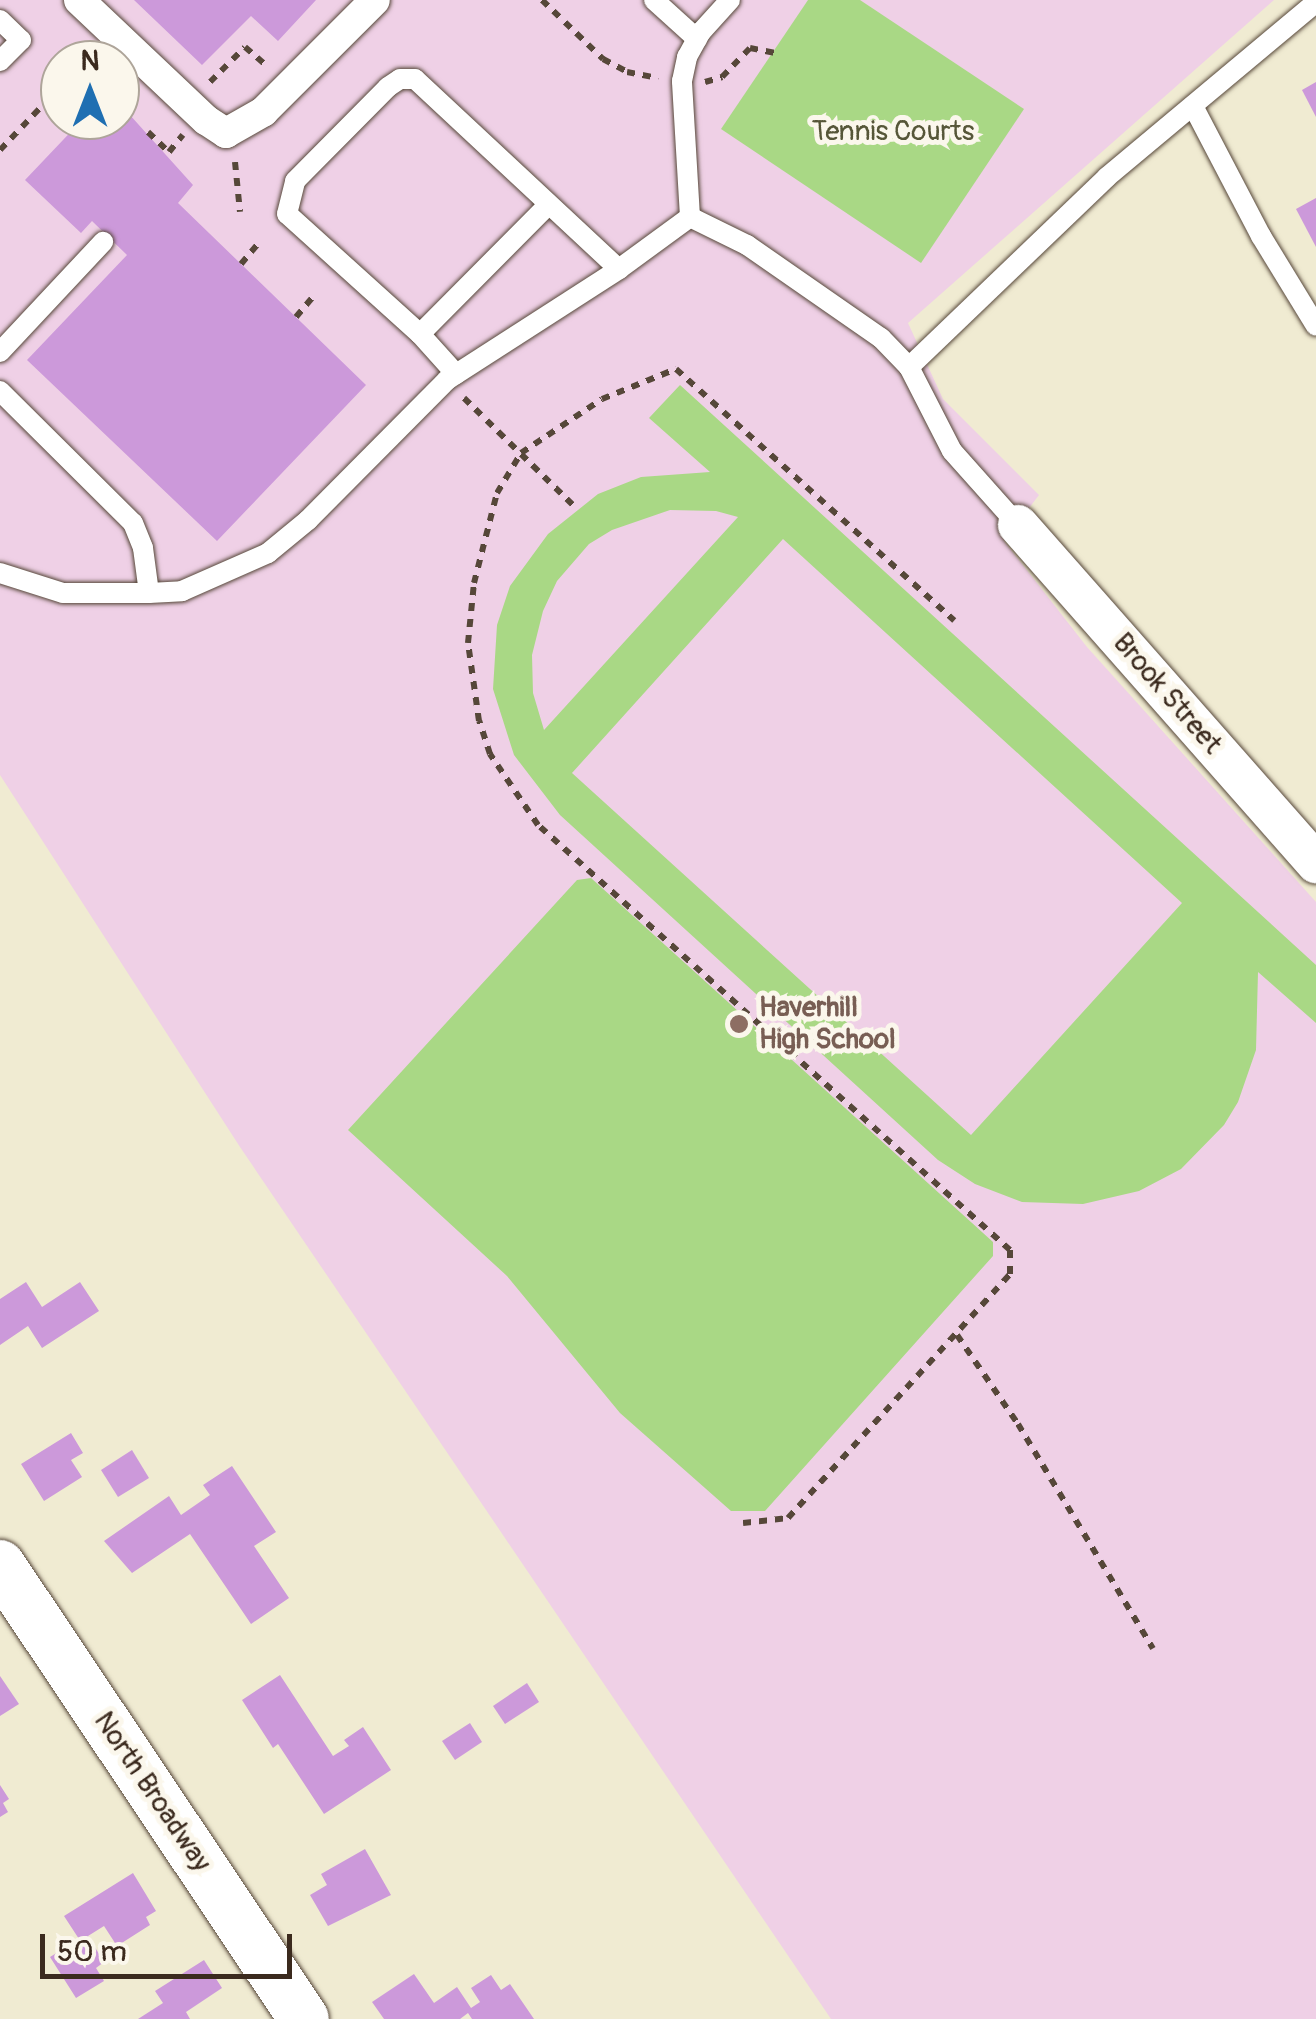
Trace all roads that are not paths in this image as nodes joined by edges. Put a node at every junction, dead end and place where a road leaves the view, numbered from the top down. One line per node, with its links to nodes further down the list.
1 (79, 0): 2 (street)
2 (375, 0)
3 (654, 0): 7 (lane)
4 (730, 0): 7 (lane)
5 (1316, 2): 9 (lane)
6 (0, 20): 8 (lane)
7 (696, 39): 11 (lane)
8 (0, 61)
9 (1193, 106): 14 (lane); 17 (lane)
10 (547, 206): 13 (lane); 15 (lane); 15 (lane)
11 (690, 217): 13 (lane); 17 (lane)
12 (104, 242): 16 (lane)
13 (618, 269): 18 (lane)
14 (1316, 326)
15 (420, 334): 18 (lane)
16 (0, 352)
17 (909, 367): 20 (lane)
18 (456, 374): 22 (lane)
19 (0, 391): 22 (lane)
20 (1018, 524): 23 (street, Brook Street)
21 (0, 573): 22 (lane)
22 (149, 594)
23 (1316, 863)
24 (0, 1565): 25 (street, North Broadway)
25 (304, 2019)

